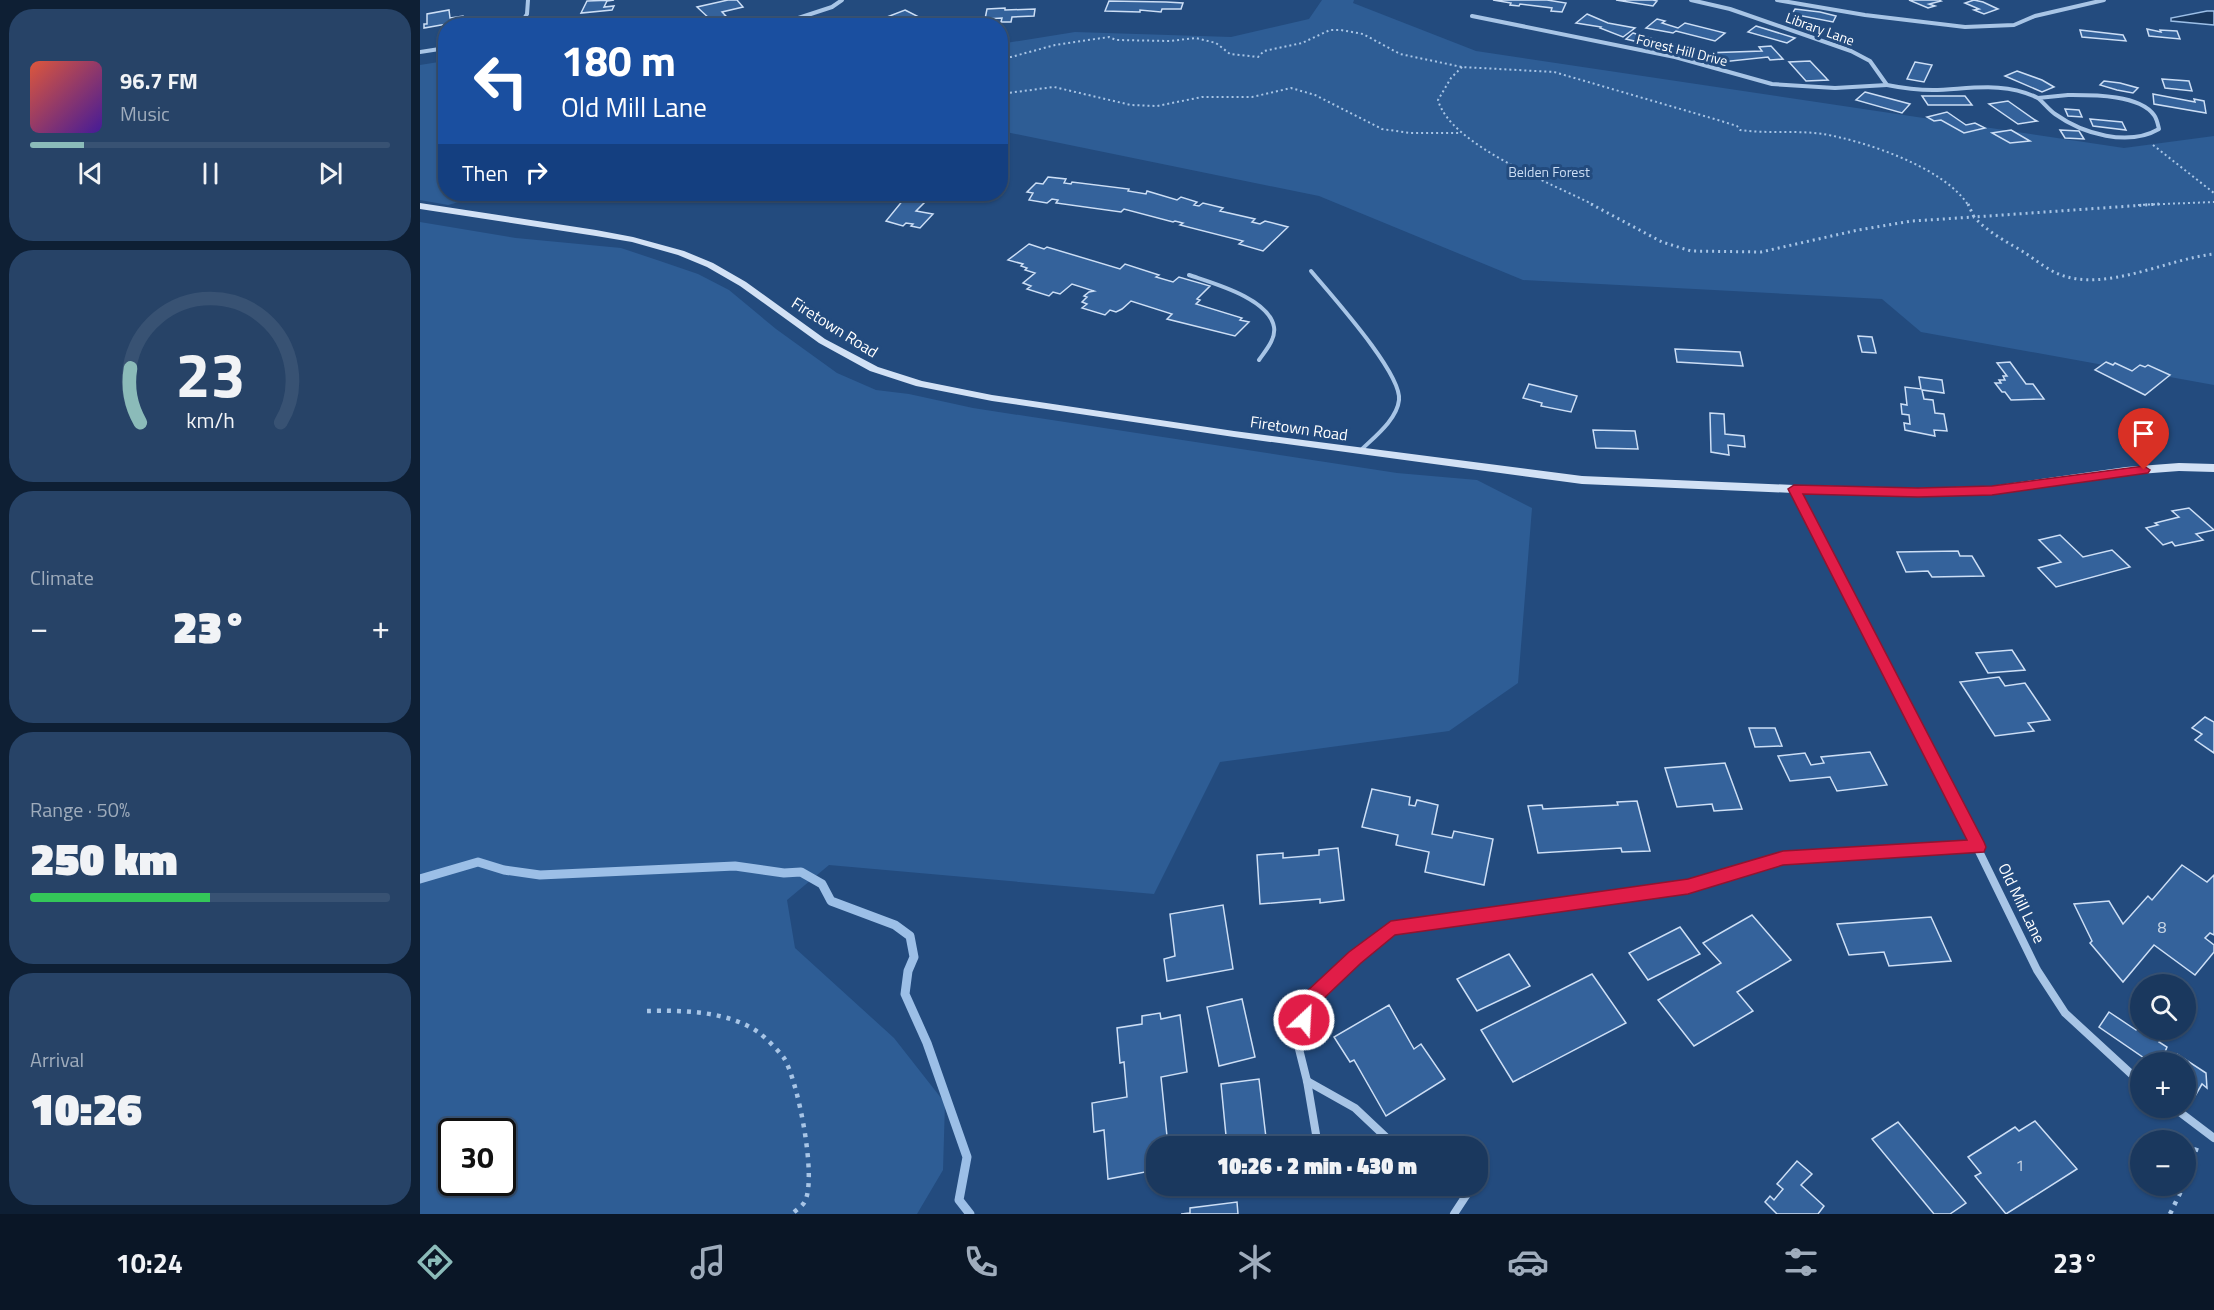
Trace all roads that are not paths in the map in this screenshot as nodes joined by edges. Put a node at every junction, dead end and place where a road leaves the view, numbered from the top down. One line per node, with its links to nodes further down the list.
1 (528, 0): 7 (street)
2 (842, 0): 8 (street)
3 (1690, 0): 11 (street, Library Lane)
4 (1777, 0): 5 (street, Library Lane)
5 (2104, 0)
6 (1472, 16): 11 (street, Forest Hill Drive)
7 (524, 18)
8 (798, 18)
9 (438, 49): 10 (street)
10 (420, 52)
11 (1887, 85): 12 (street)
12 (2038, 98): 12 (street)
13 (420, 206): 17 (street, Firetown Road)
14 (1311, 271): 17 (lane)
15 (1189, 275): 16 (lane)
16 (1258, 360)
17 (1360, 452): 19 (street, Firetown Road)
18 (2214, 468): 19 (street, Firetown Road)
19 (1794, 489): 20 (street, Old Mill Lane)
20 (1978, 847): 21 (street, Old Mill Lane); 22 (street)
21 (2130, 1073)
22 (1307, 1081): 24 (street); 25 (street)
23 (2188, 1118): 26 (street)
24 (1316, 1136)
25 (1385, 1136)
26 (2214, 1138)
27 (1466, 1196): 28 (street)
28 (1454, 1214)

